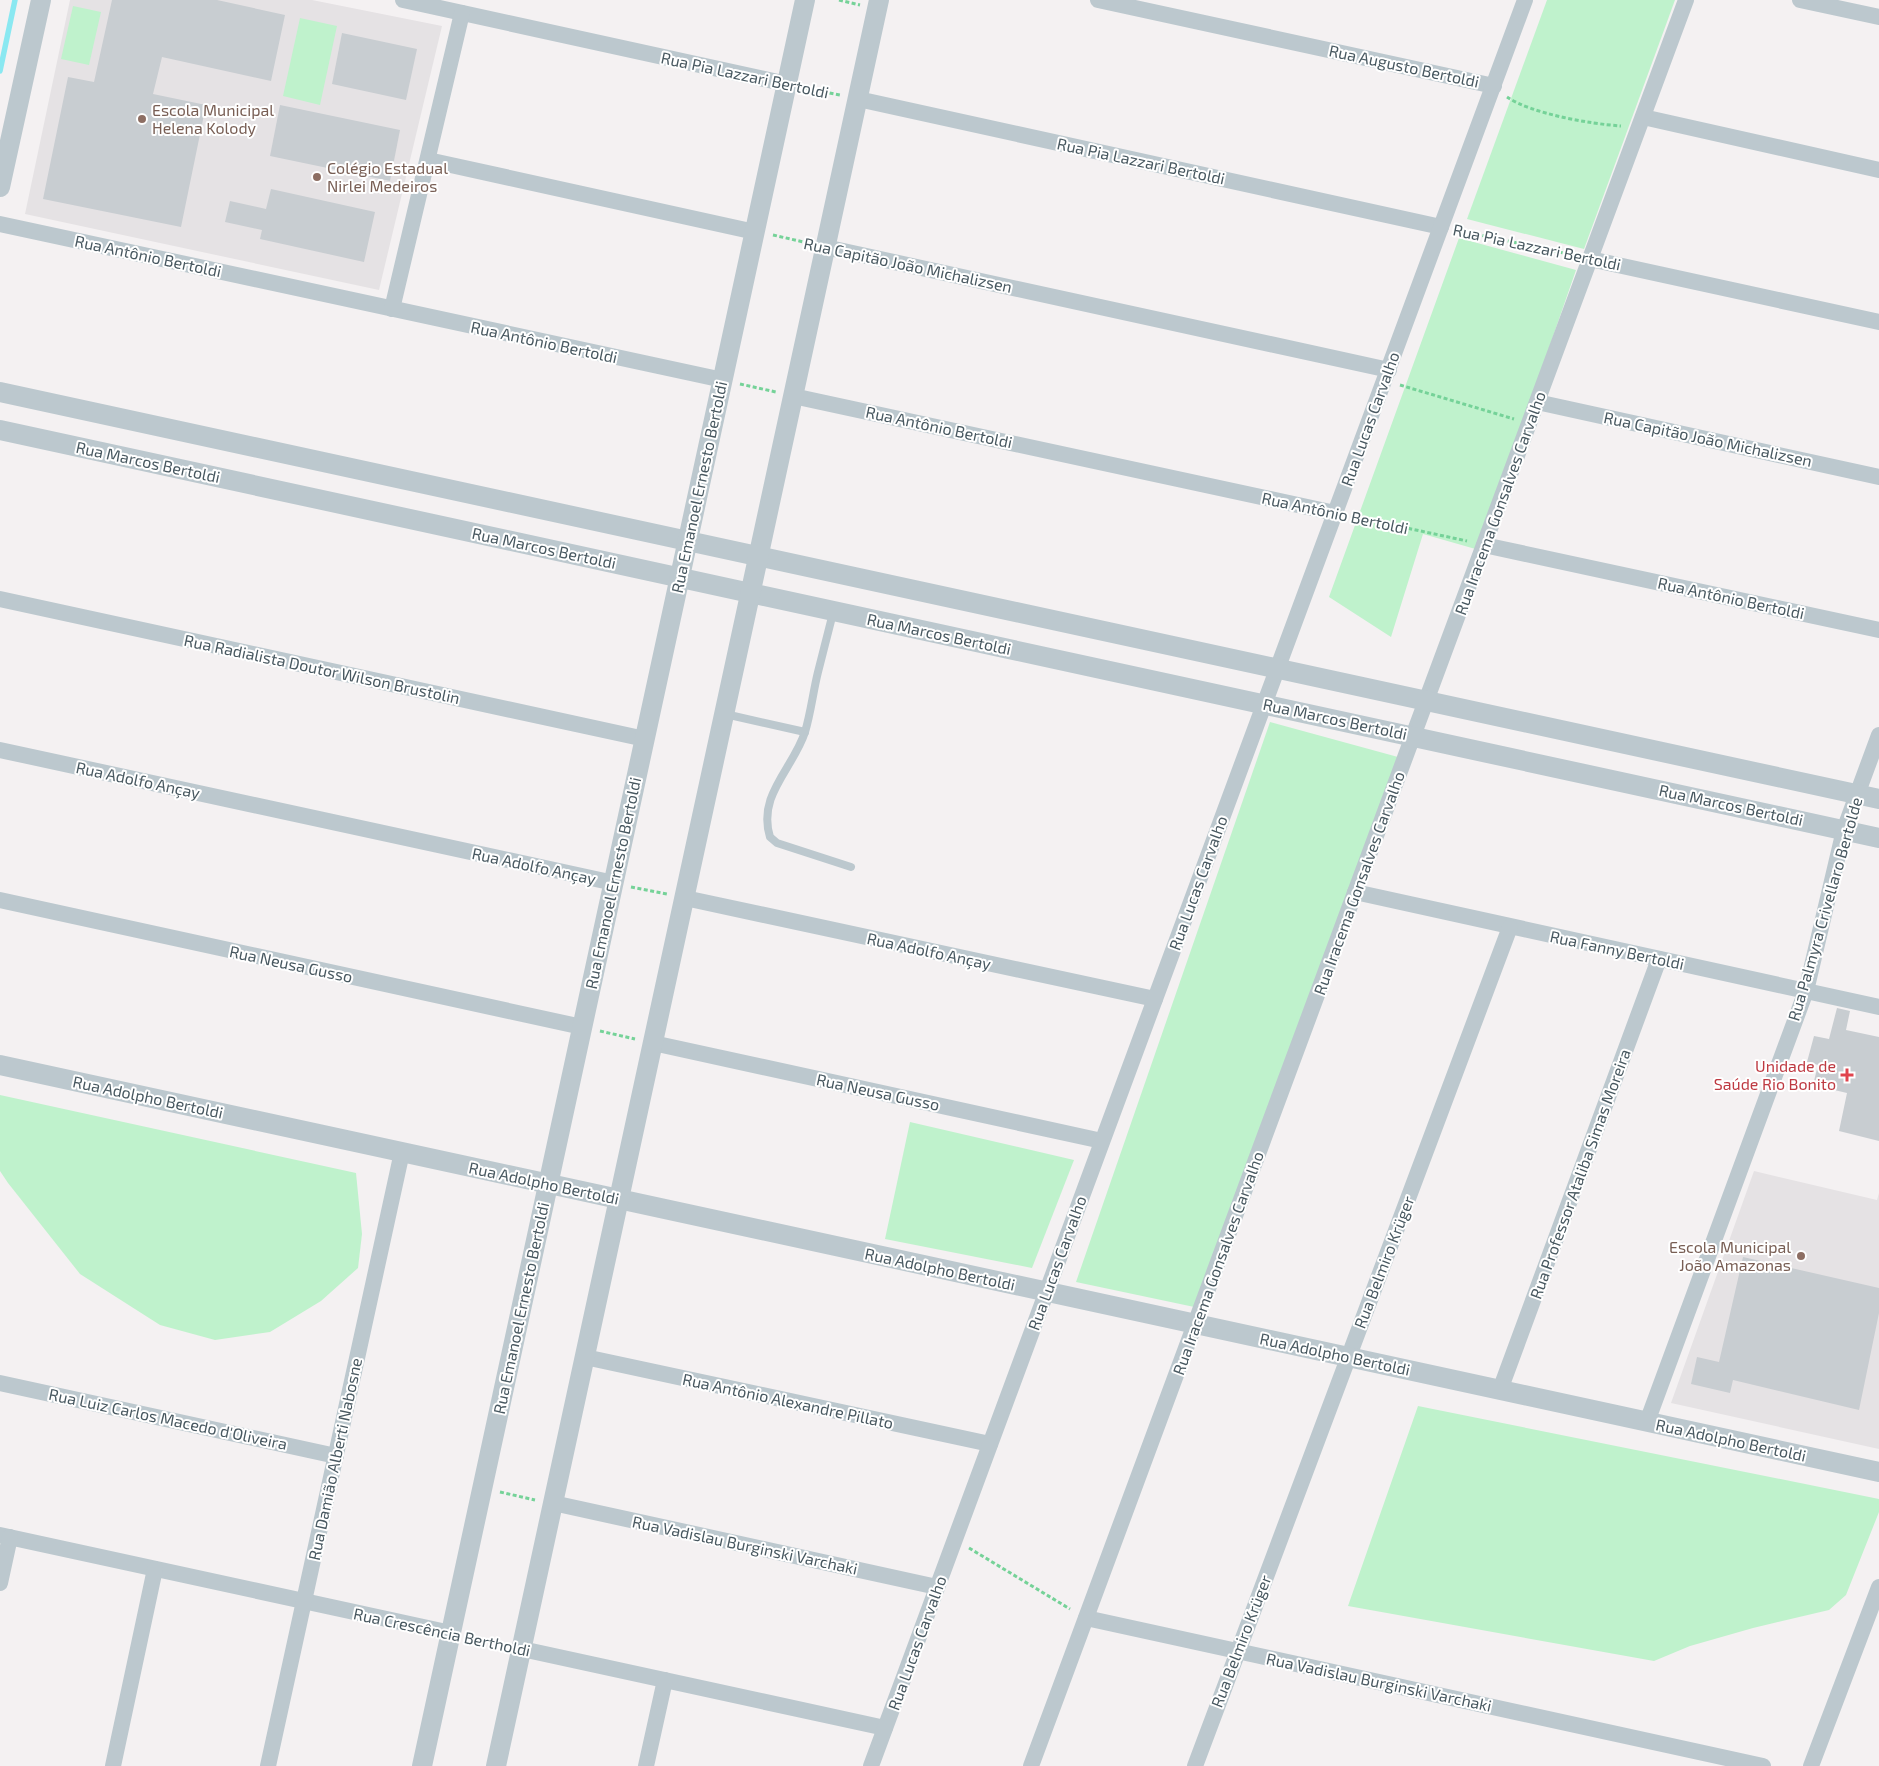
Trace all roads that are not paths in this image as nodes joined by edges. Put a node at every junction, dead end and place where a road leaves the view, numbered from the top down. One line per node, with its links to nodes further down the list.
1 (41, 0): 17 (street)
2 (403, 0): 9 (street, Rua Pia Lazzari Bertoldi)
3 (805, 0): 11 (street, Rua Emanoel Ernesto Bertoldi)
4 (879, 0): 13 (street)
5 (1098, 0): 12 (street, Rua Augusto Bertoldi)
6 (1525, 0): 12 (street, Rua Lucas Carvalho)
7 (1686, 0): 14 (street, Rua Iracema Gonsalves Carvalho)
8 (1800, 0): 10 (street)
9 (462, 13): 11 (street, Rua Pia Lazzari Bertoldi); 15 (street)
10 (1879, 17)
11 (787, 84): 20 (street, Rua Emanoel Ernesto Bertoldi)
12 (1494, 86): 19 (street, Rua Lucas Carvalho)
13 (858, 99): 19 (street, Rua Pia Lazzari Bertoldi); 21 (street)
14 (1643, 118): 16 (street); 22 (street, Rua Iracema Gonsalves Carvalho)
15 (428, 160): 20 (street); 23 (street)
16 (1879, 170)
17 (0, 187)
18 (0, 224): 23 (street, Rua Antônio Bertoldi)
19 (1441, 227): 25 (street, Rua Lucas Carvalho)
20 (755, 232): 26 (street, Rua Emanoel Ernesto Bertoldi)
21 (826, 247): 25 (street, Rua Capitão João Michalizsen); 28 (street)
22 (1590, 259): 24 (street, Rua Pia Lazzari Bertoldi); 29 (street, Rua Iracema Gonsalves Carvalho)
23 (392, 309): 26 (street, Rua Antônio Bertoldi)
24 (1879, 322)
25 (1386, 375): 32 (street, Rua Lucas Carvalho)
26 (722, 380): 33 (street, Rua Emanoel Ernesto Bertoldi)
27 (0, 392): 33 (street)
28 (793, 396): 32 (street, Rua Antônio Bertoldi); 35 (street)
29 (1537, 402): 31 (street, Rua Capitão João Michalizsen); 34 (street, Rua Iracema Gonsalves Carvalho)
30 (0, 430): 36 (street, Rua Marcos Bertoldi)
31 (1879, 477)
32 (1335, 513): 41 (street, Rua Lucas Carvalho)
33 (688, 541): 35 (street); 36 (street, Rua Emanoel Ernesto Bertoldi)
34 (1484, 545): 40 (street, Rua Antônio Bertoldi); 42 (street, Rua Iracema Gonsalves Carvalho)
35 (759, 556): 37 (street); 41 (street)
36 (680, 577): 37 (street, Rua Marcos Bertoldi); 48 (street, Rua Emanoel Ernesto Bertoldi)
37 (751, 593): 39 (street, Rua Marcos Bertoldi); 44 (street)
38 (0, 599): 48 (street, Rua Radialista Doutor Wilson Brustolin)
39 (834, 611): 43 (street, Rua Marcos Bertoldi); 45 (lane)
40 (1879, 630)
41 (1278, 669): 42 (street); 43 (street, Rua Lucas Carvalho)
42 (1427, 700): 47 (street, Rua Iracema Gonsalves Carvalho); 50 (street)
43 (1264, 704): 47 (street, Rua Marcos Bertoldi); 62 (street, Rua Lucas Carvalho)
44 (724, 714): 45 (lane); 57 (street)
45 (804, 732): 54 (lane)
46 (1879, 735): 50 (street, Rua Palmyra Crivellaro Bertolde)
47 (1414, 736): 52 (street, Rua Marcos Bertoldi); 56 (street, Rua Iracema Gonsalves Carvalho)
48 (645, 739): 55 (street, Rua Emanoel Ernesto Bertoldi)
49 (0, 750): 55 (street, Rua Adolfo Ançay)
50 (1857, 794): 51 (street); 52 (street, Rua Palmyra Crivellaro Bertolde)
51 (1879, 799)
52 (1844, 830): 53 (street, Rua Marcos Bertoldi); 61 (street, Rua Palmyra Crivellaro Bertolde)
53 (1879, 838)
54 (851, 866)
55 (614, 883): 64 (street, Rua Emanoel Ernesto Bertoldi)
56 (1355, 892): 59 (street, Rua Fanny Bertoldi); 72 (street, Rua Iracema Gonsalves Carvalho)
57 (684, 898): 62 (street, Rua Adolfo Ançay); 65 (street)
58 (0, 900): 64 (street, Rua Neusa Gusso)
59 (1510, 927): 60 (street, Rua Fanny Bertoldi); 74 (street, Rua Belmiro Krüger)
60 (1659, 959): 61 (street, Rua Fanny Bertoldi); 76 (street, Rua Professor Ataliba Simas Moreira)
61 (1806, 991): 63 (street, Rua Fanny Bertoldi); 77 (street, Rua Palmyra Crivellaro Bertolde)
62 (1155, 999): 67 (street, Rua Lucas Carvalho)
63 (1879, 1007)
64 (582, 1027): 69 (street, Rua Emanoel Ernesto Bertoldi)
65 (653, 1043): 67 (street, Rua Neusa Gusso); 70 (street)
66 (0, 1065): 68 (street, Rua Adolpho Bertoldi)
67 (1102, 1141): 71 (street, Rua Lucas Carvalho)
68 (402, 1152): 69 (street, Rua Adolpho Bertoldi); 79 (street, Rua Damião Alberti Nabosne)
69 (548, 1184): 70 (street, Rua Adolpho Bertoldi); 89 (street, Rua Emanoel Ernesto Bertoldi)
70 (619, 1199): 71 (street, Rua Adolpho Bertoldi); 73 (street)
71 (1047, 1292): 72 (street, Rua Adolpho Bertoldi); 78 (street, Rua Lucas Carvalho)
72 (1195, 1324): 74 (street, Rua Adolpho Bertoldi); 88 (street, Rua Iracema Gonsalves Carvalho)
73 (585, 1357): 78 (street, Rua Antônio Alexandre Pillato); 81 (street)
74 (1348, 1357): 76 (street, Rua Adolpho Bertoldi); 91 (street, Rua Belmiro Krüger)
75 (0, 1383): 79 (street, Rua Luiz Carlos Macedo d'Oliveira)
76 (1500, 1390): 77 (street, Rua Adolpho Bertoldi)
77 (1647, 1422): 80 (street, Rua Adolpho Bertoldi)
78 (990, 1444): 85 (street, Rua Lucas Carvalho)
79 (336, 1456): 87 (street, Rua Damião Alberti Nabosne)
80 (1879, 1472)
81 (553, 1503): 85 (street, Rua Vadislau Burginski Varchaki); 90 (street)
82 (5, 1536): 83 (street, Rua Crescência Bertholdi); 84 (street)
83 (155, 1569): 87 (street, Rua Crescência Bertholdi); 94 (street)
84 (0, 1583)
85 (937, 1587): 93 (street, Rua Lucas Carvalho)
86 (1879, 1587): 103 (street)
87 (304, 1601): 89 (street, Rua Crescência Bertholdi); 95 (street, Rua Damião Alberti Nabosne)
88 (1086, 1618): 91 (street, Rua Vadislau Burginski Varchaki); 100 (street, Rua Iracema Gonsalves Carvalho)
89 (451, 1634): 96 (street, Rua Emanoel Ernesto Bertoldi)
90 (522, 1649): 92 (street, Rua Crescência Bertholdi); 97 (street)
91 (1238, 1651): 101 (street, Rua Belmiro Krüger); 102 (street, Rua Vadislau Burginski Varchaki)
92 (665, 1680): 93 (street, Rua Crescência Bertholdi); 98 (street)
93 (885, 1728): 99 (street, Rua Lucas Carvalho)
94 (113, 1766)
95 (268, 1766)
96 (422, 1766)
97 (496, 1766)
98 (646, 1766)
99 (871, 1766)
100 (1031, 1766)
101 (1194, 1766)
102 (1763, 1766)
103 (1811, 1766)

